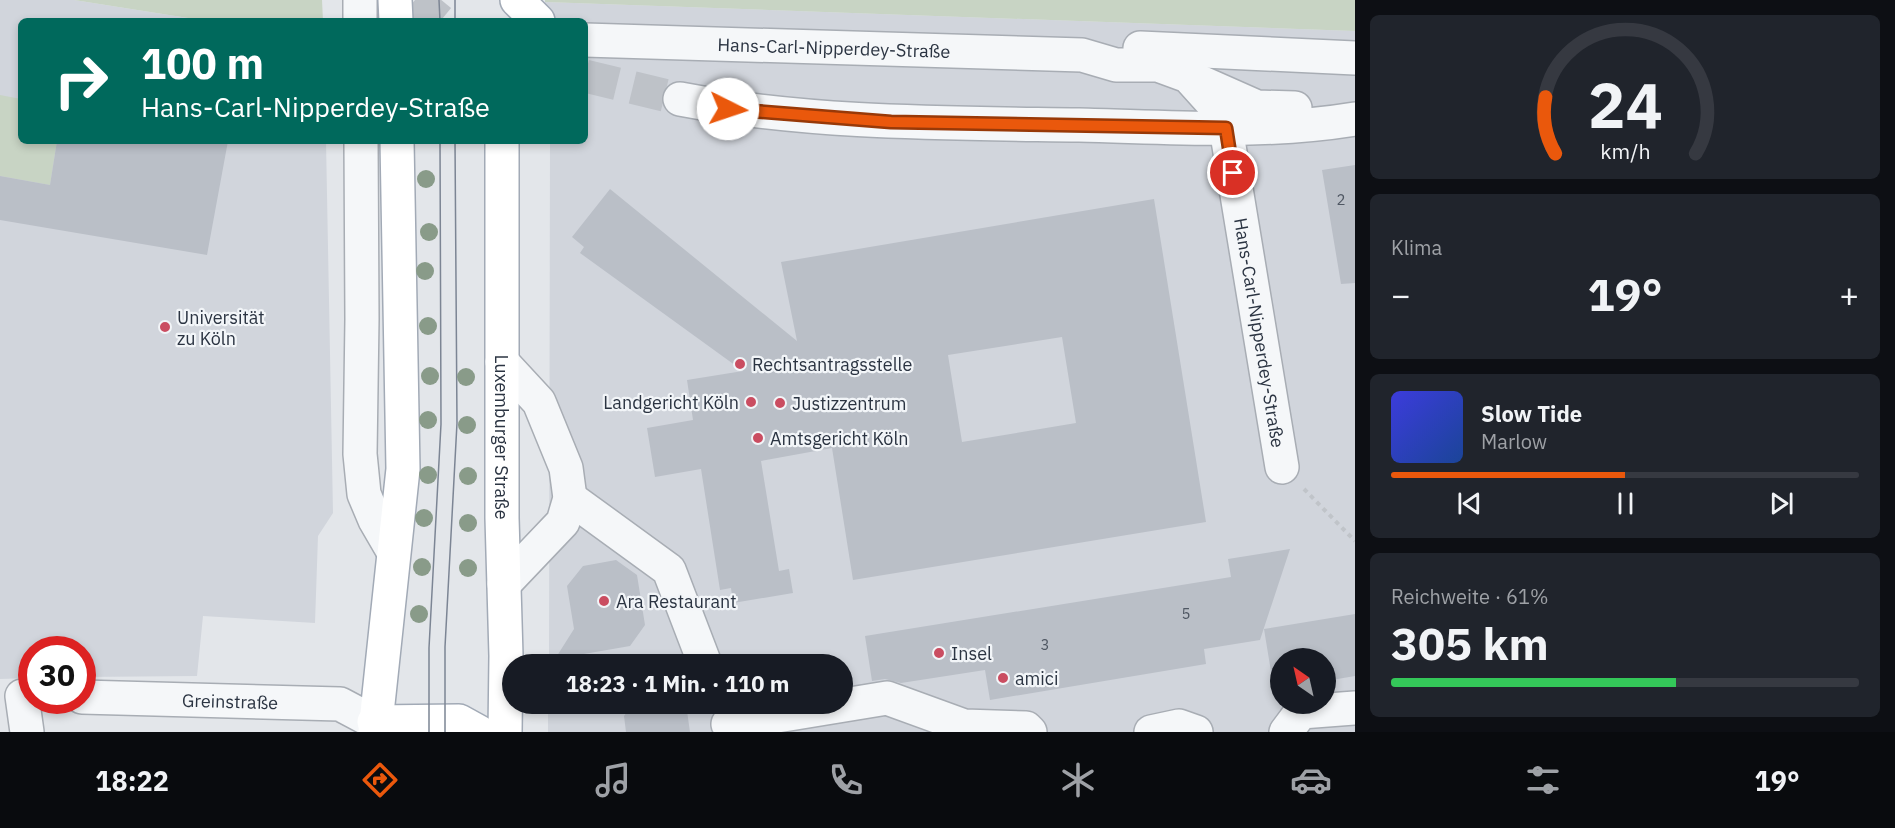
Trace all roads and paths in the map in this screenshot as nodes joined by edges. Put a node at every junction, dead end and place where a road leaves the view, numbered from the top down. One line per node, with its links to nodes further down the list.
1 (360, 0): 5 (street)
2 (395, 0): 6 (main road)
3 (501, 0): 7 (main road)
4 (517, 0): 8 (main road)
5 (360, 18)
6 (396, 18)
7 (501, 18)
8 (535, 18)
9 (588, 40): 10 (street, Hans-Carl-Nipperdey-Straße)
10 (1082, 56): 11 (street, Hans-Carl-Nipperdey-Straße); 12 (street, Hans-Carl-Nipperdey-Straße)
11 (1355, 58)
12 (1188, 76): 14 (street, Hans-Carl-Nipperdey-Straße); 15 (street, Hans-Carl-Nipperdey-Straße)
13 (680, 99): 15 (street, Hans-Carl-Nipperdey-Straße)
14 (1355, 119): 15 (street, Hans-Carl-Nipperdey-Straße)
15 (1226, 128): 20 (street, Hans-Carl-Nipperdey-Straße)
16 (361, 144): 23 (street)
17 (397, 144): 23 (main road)
18 (501, 144): 19 (main road, Luxemburger Straße)
19 (502, 362): 21 (street); 24 (main road, Luxemburger Straße)
20 (1282, 467): 22 (path)
21 (570, 498): 24 (street); 25 (street)
22 (1355, 540)
23 (393, 551): 30 (main road)
24 (504, 584): 34 (main road, Luxemburger Straße)
25 (701, 654)
26 (96, 697): 30 (street, Greinstraße)
27 (1355, 708): 38 (street)
28 (22, 714): 32 (street)
29 (725, 720): 31 (street)
30 (374, 727): 33 (main road)
31 (959, 729): 35 (street)
32 (27, 732)
33 (479, 732)
34 (505, 732)
35 (1030, 732)
36 (1151, 732): 37 (street)
37 (1196, 732)
38 (1286, 732)

